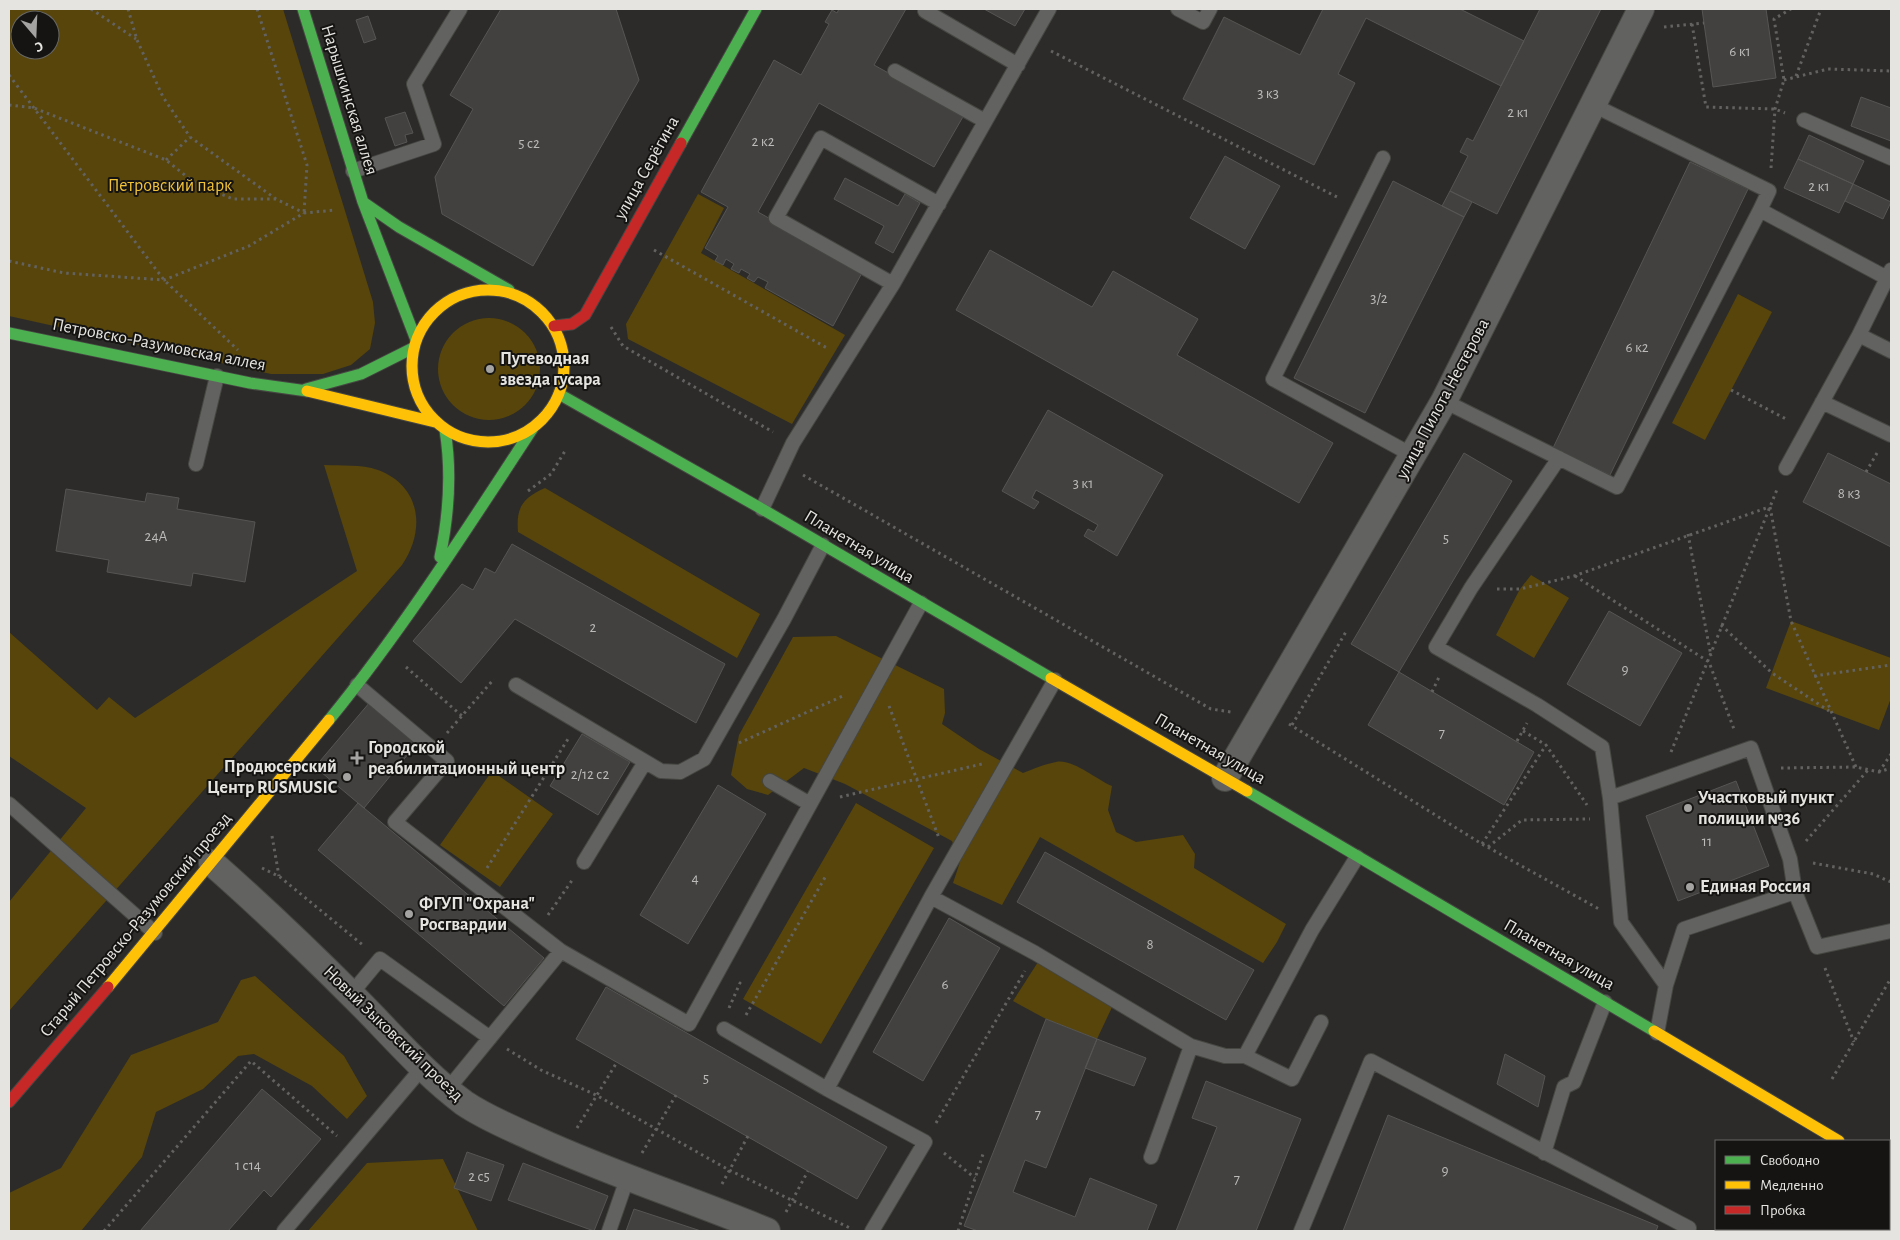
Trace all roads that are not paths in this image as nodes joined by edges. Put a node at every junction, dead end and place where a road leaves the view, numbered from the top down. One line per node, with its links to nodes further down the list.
1 (302, 9): 16 (street, Нарышкинская аллея)
2 (460, 9): 16 (lane)
3 (756, 9): 23 (street, улица Серёгина)
4 (1049, 9): 9 (lane)
5 (1178, 9): 6 (lane)
6 (1210, 9)
7 (1641, 9): 11 (street, улица Пилота Нестерова)
8 (925, 12): 9 (lane)
9 (1018, 65): 13 (lane)
10 (895, 71): 13 (lane)
11 (1593, 105): 19 (lane); 31 (street, улица Пилота Нестерова)
12 (1804, 120): 15 (lane)
13 (985, 121): 18 (lane)
14 (1383, 158): 37 (lane)
15 (1891, 158)
16 (353, 171): 17 (street, Нарышкинская аллея)
17 (363, 202): 22 (street, Нарышкинская аллея); 26 (street, Нарышкинская аллея)
18 (938, 204): 21 (lane); 21 (lane)
19 (1760, 210): 20 (lane); 38 (lane)
20 (1889, 274): 25 (lane)
21 (893, 284): 41 (lane)
22 (517, 295): 23 (street); 26 (street)
23 (554, 326): 30 (street)
24 (9, 332): 28 (street, Петровско-Разумовская аллея)
25 (1859, 334): 27 (lane); 32 (lane)
26 (414, 344): 29 (street, Петровско-Разумовская аллея); 33 (street)
27 (1891, 350)
28 (217, 376): 29 (street, Петровско-Разумовская аллея); 39 (lane)
29 (304, 390): 33 (street, Петровско-Разумовская аллея)
30 (559, 394): 34 (street); 41 (street, Планетная улица)
31 (1444, 401): 37 (street, улица Пилота Нестерова); 38 (lane)
32 (1822, 402): 36 (lane); 40 (lane)
33 (435, 422): 35 (street)
34 (533, 428): 35 (street); 43 (street, Старый Петровско-Разумовский проезд)
35 (445, 430): 43 (street, Старый Петровско-Разумовский проезд)
36 (1891, 435)
37 (1414, 456): 49 (street, улица Пилота Нестерова)
38 (1559, 458): 51 (lane)
39 (196, 464)
40 (1786, 468)
41 (762, 509): 42 (street, Планетная улица)
42 (823, 545): 44 (street, Планетная улица); 48 (lane)
43 (434, 579): 46 (street, Старый Петровско-Разумовский проезд)
44 (921, 604): 45 (street, Планетная улица); 53 (lane)
45 (1055, 680): 49 (street, Планетная улица); 58 (lane)
46 (357, 685): 56 (street, Старый Петровско-Разумовский проезд); 61 (lane)
47 (516, 685): 48 (lane)
48 (645, 762): 55 (lane)
49 (1225, 778): 54 (street, Планетная улица)
50 (770, 781): 53 (lane)
51 (1610, 798): 57 (lane); 62 (lane)
52 (9, 804): 60 (lane)
53 (810, 804): 61 (lane)
54 (1357, 857): 64 (street, Планетная улица); 70 (lane)
55 (584, 862)
56 (212, 863): 60 (street, Старый Петровско-Разумовский проезд); 63 (street, Новый Зыковский проезд)
57 (1795, 892): 59 (lane); 62 (lane)
58 (931, 897): 69 (lane); 73 (lane)
59 (1891, 931)
60 (155, 933): 74 (street, Старый Петровско-Разумовский проезд)
61 (561, 951): 68 (lane)
62 (1666, 985): 67 (lane)
63 (351, 994): 68 (lane); 71 (street, Новый Зыковский проезд)
64 (1605, 1002): 67 (street, Планетная улица); 76 (lane)
65 (1321, 1022): 70 (lane)
66 (729, 1032): 73 (lane)
67 (1657, 1033): 75 (street, Планетная улица)
68 (490, 1038): 72 (lane)
69 (1192, 1046): 70 (lane); 77 (lane)
70 (1245, 1056)
71 (423, 1067): 72 (street, Новый Зыковский проезд); 80 (lane)
72 (448, 1089): 78 (street, Новый Зыковский проезд)
73 (827, 1089): 82 (lane)
74 (9, 1102)
75 (1837, 1140)
76 (1544, 1152): 83 (lane); 84 (lane)
77 (1151, 1157)
78 (627, 1179): 79 (street, Новый Зыковский проезд); 81 (lane)
79 (775, 1224)
80 (284, 1231)
81 (610, 1231)
82 (872, 1231)
83 (1301, 1231)
84 (1688, 1231)

